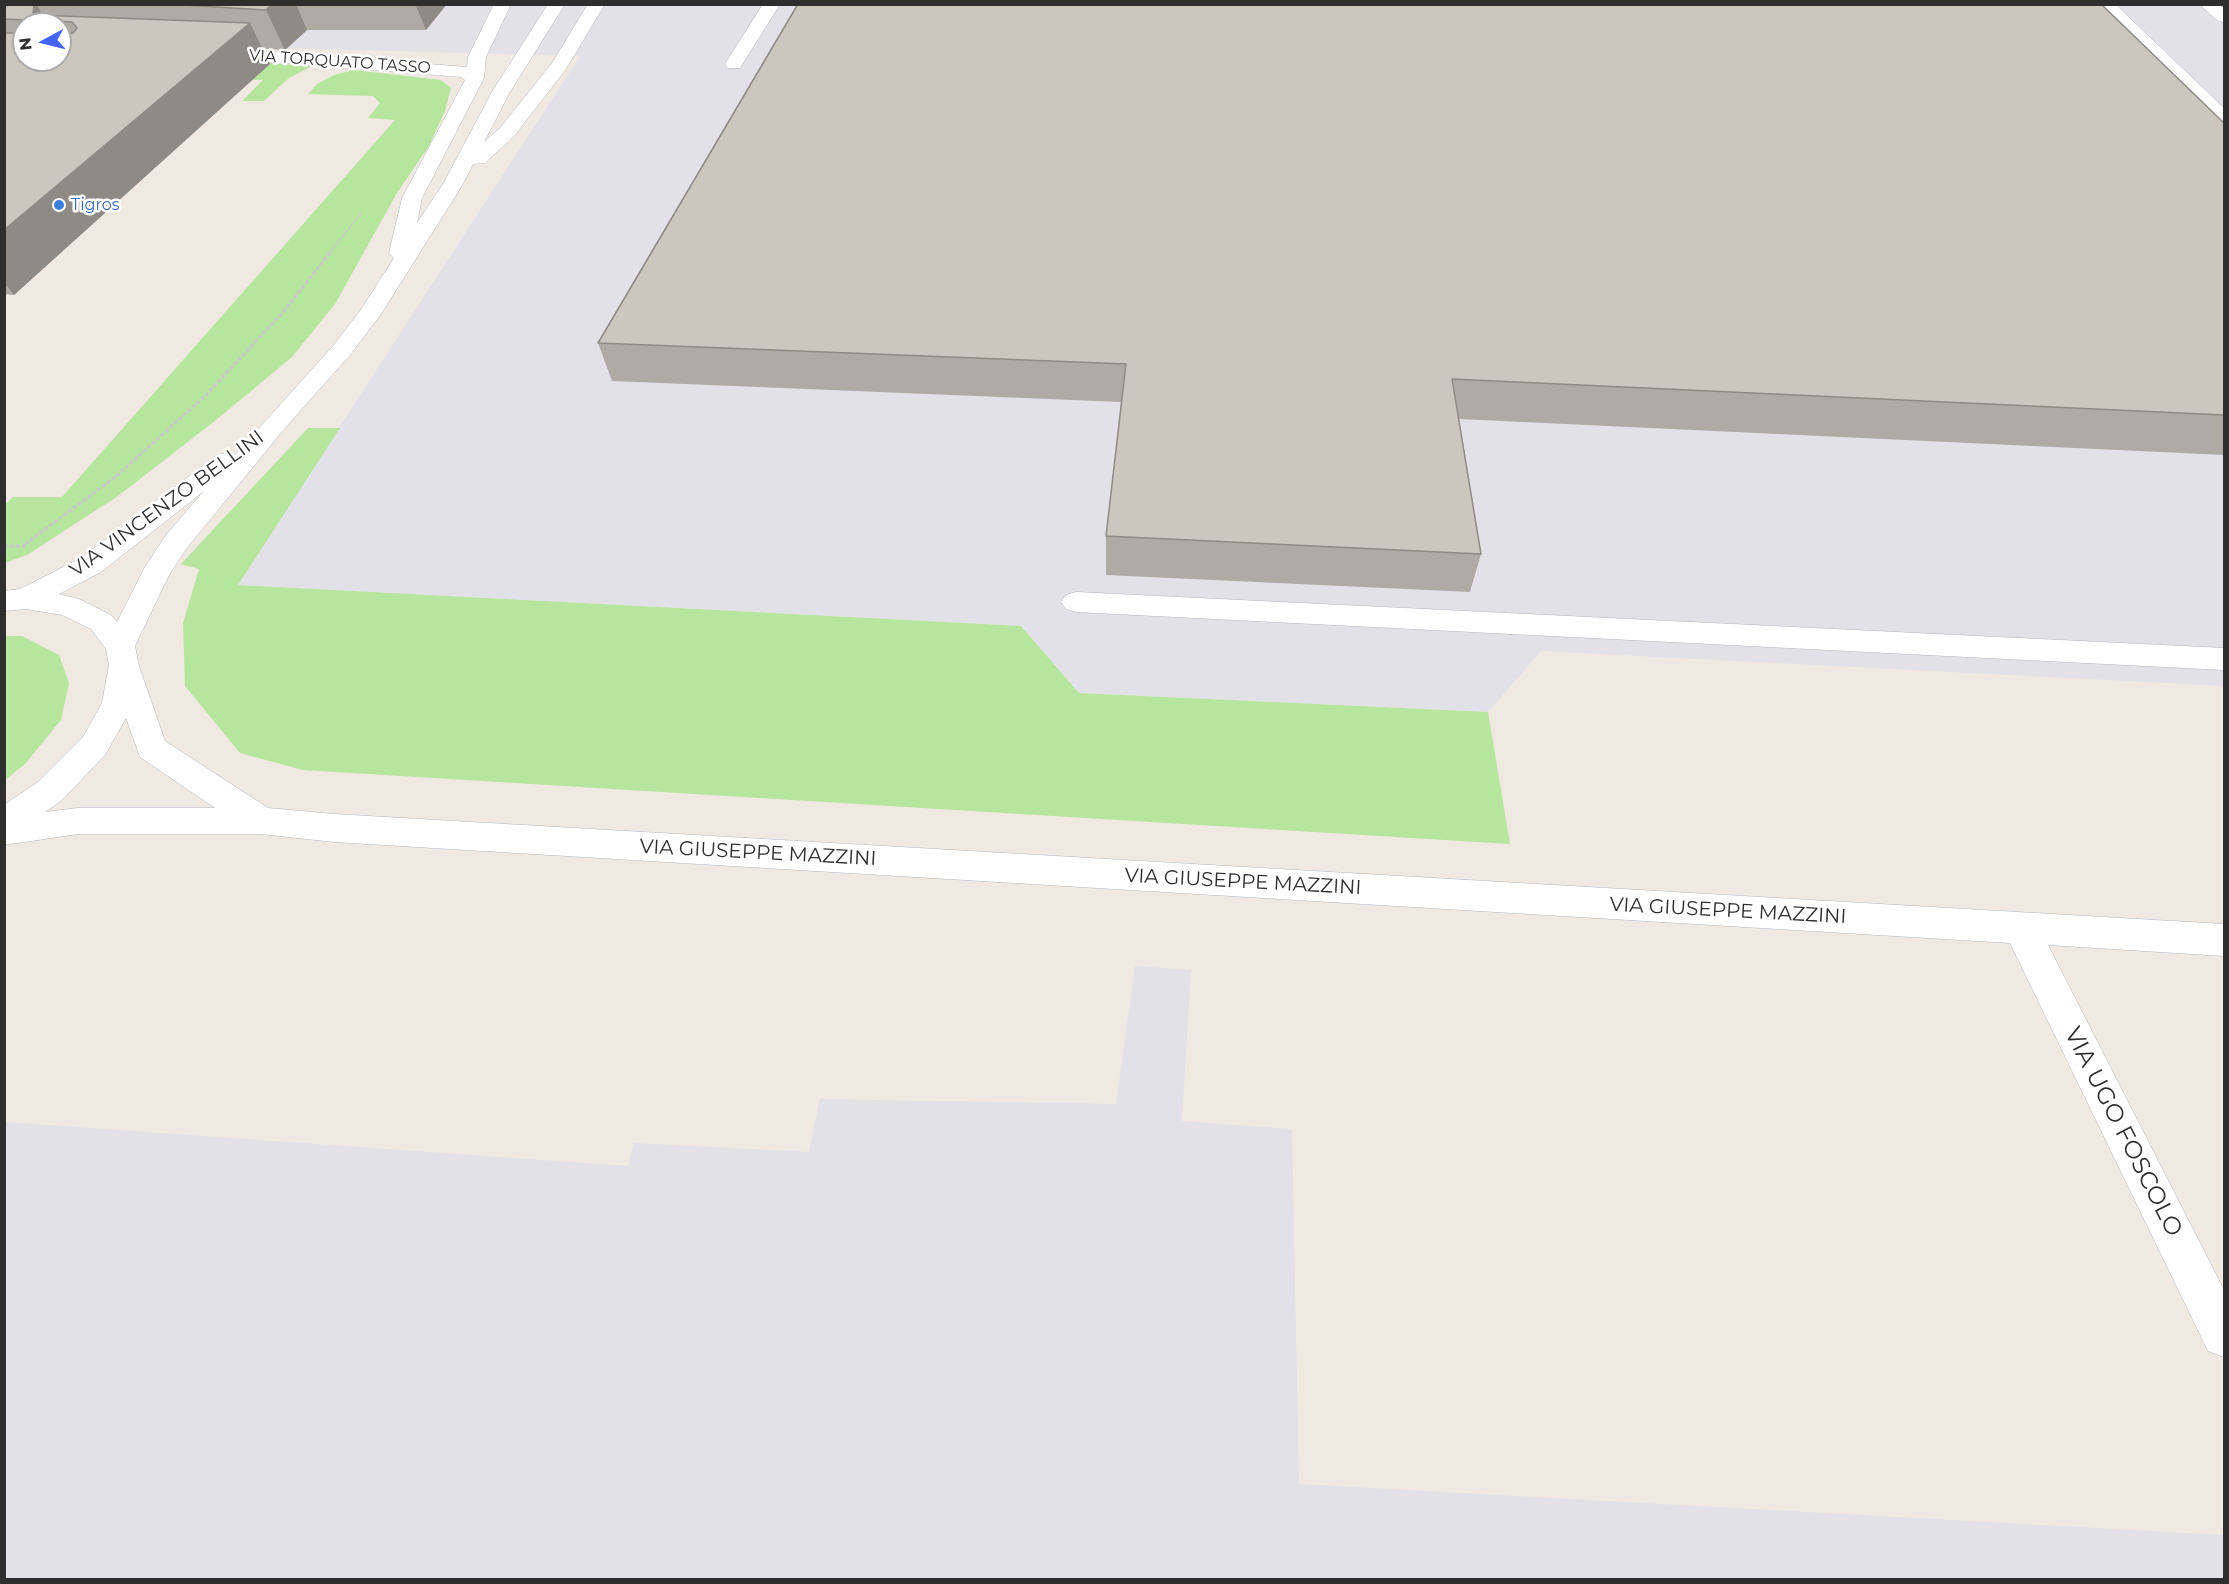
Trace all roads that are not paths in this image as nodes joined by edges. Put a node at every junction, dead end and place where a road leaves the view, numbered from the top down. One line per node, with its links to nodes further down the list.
1 (503, 4): 10 (street, VIA VINCENZO BELLINI)
2 (557, 4): 12 (street, VIA VINCENZO BELLINI)
3 (597, 4): 12 (street, VIA VINCENZO BELLINI)
4 (772, 4): 9 (street)
5 (2105, 4): 11 (street)
6 (2207, 4): 7 (street)
7 (2224, 16)
8 (200, 56): 10 (street, VIA TORQUATO TASSO)
9 (734, 64)
10 (475, 78): 13 (street, VIA VINCENZO BELLINI)
11 (2224, 118)
12 (453, 183): 13 (street, VIA VINCENZO BELLINI)
13 (395, 275): 14 (street, VIA VINCENZO BELLINI)
14 (275, 424): 15 (street, VIA VINCENZO BELLINI); 17 (street, VIA VINCENZO BELLINI)
15 (15, 600): 17 (street)
16 (1076, 602): 18 (street)
17 (122, 656): 19 (street, VIA GIUSEPPE MAZZINI); 20 (street, VIA VINCENZO BELLINI)
18 (2224, 659)
19 (261, 821): 21 (street, VIA GIUSEPPE MAZZINI); 22 (street, VIA GIUSEPPE MAZZINI)
20 (4, 823)
21 (4, 831)
22 (2021, 928): 23 (street, VIA GIUSEPPE MAZZINI); 24 (street, VIA UGO FOSCOLO)
23 (2224, 940)
24 (2224, 1335)

